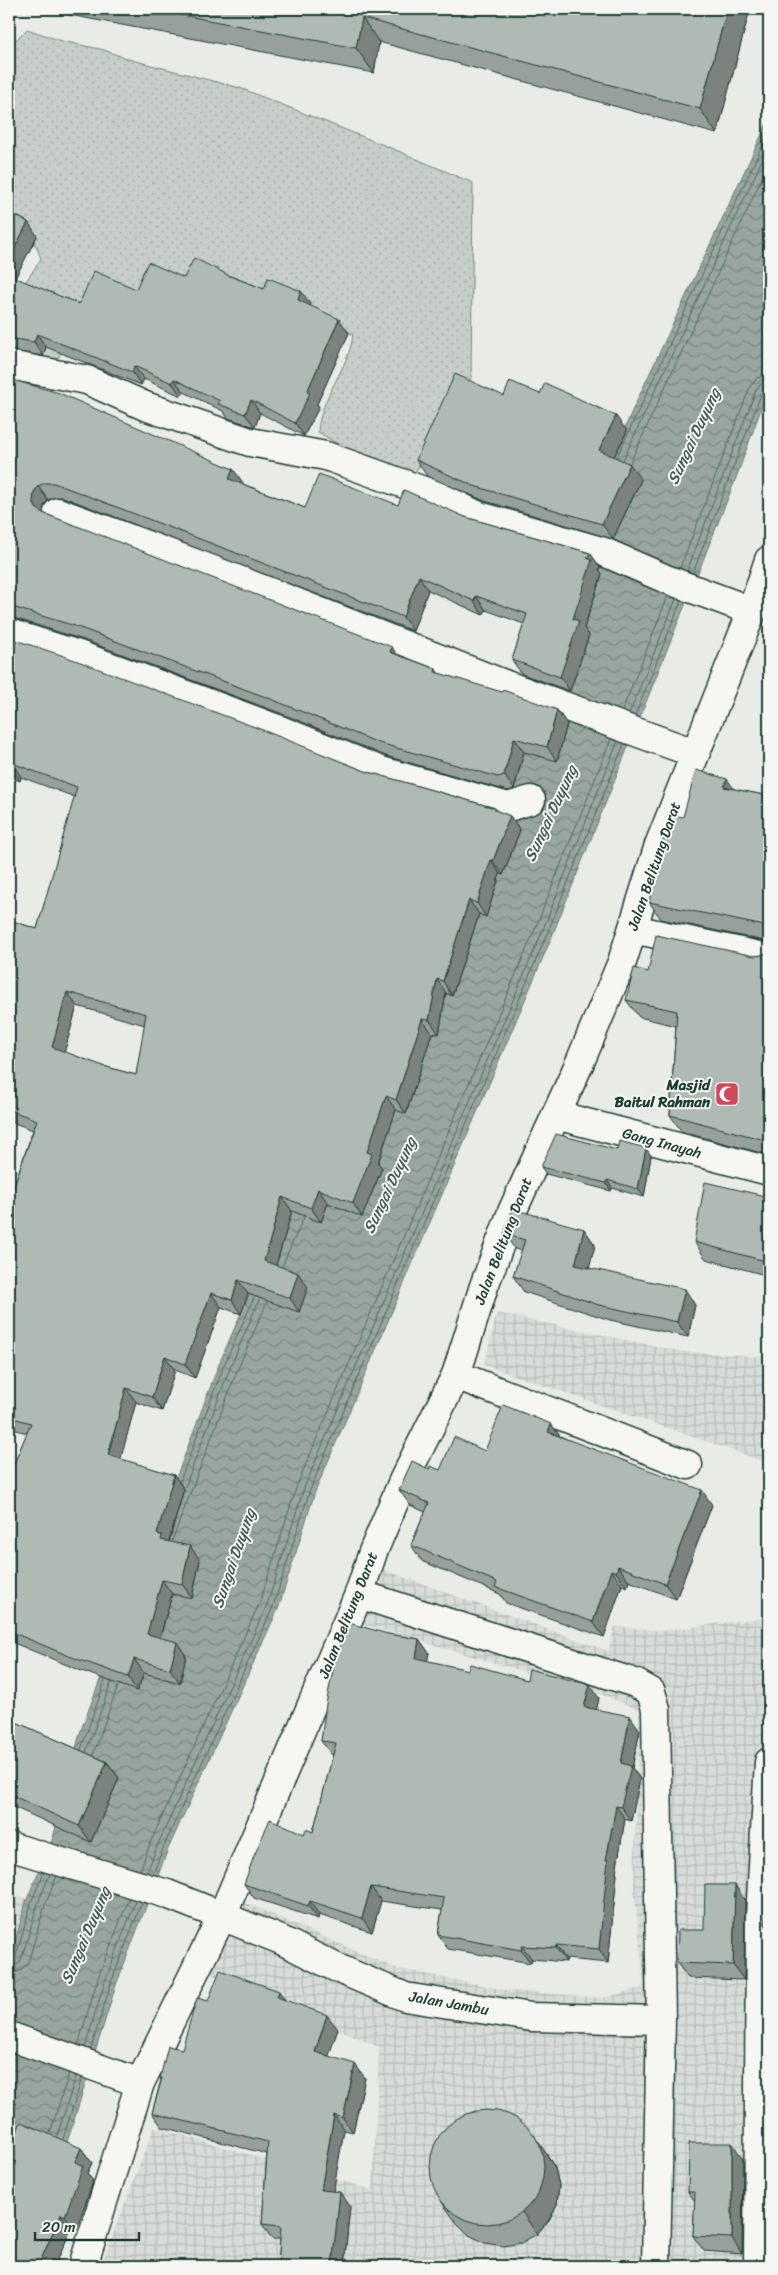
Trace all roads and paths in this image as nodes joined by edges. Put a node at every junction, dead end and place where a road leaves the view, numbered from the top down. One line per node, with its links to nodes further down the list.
1 (9, 365): 4 (street)
2 (58, 512): 6 (street)
3 (769, 560): 4 (street, Jalan Belitung Darat)
4 (752, 611): 6 (street, Jalan Belitung Darat)
5 (9, 633): 7 (street)
6 (694, 753): 8 (street, Jalan Belitung Darat)
7 (531, 800)
8 (633, 929): 9 (street); 10 (street, Jalan Belitung Darat)
9 (769, 958)
10 (556, 1115): 11 (street, Gang Inayah); 12 (street, Jalan Belitung Darat)
11 (769, 1171)
12 (456, 1375): 13 (street); 14 (street, Jalan Belitung Darat)
13 (688, 1465)
14 (359, 1594): 17 (street, Jalan Belitung Darat); 18 (street)
15 (769, 1762): 23 (street)
16 (9, 1846): 17 (street, Jalan Jambu)
17 (222, 1916): 18 (street, Jalan Jambu); 20 (street, Jalan Belitung Darat)
18 (660, 2020): 22 (street)
19 (9, 2036): 20 (street)
20 (140, 2083): 21 (street, Jalan Belitung Darat)
21 (83, 2266)
22 (656, 2266)
23 (758, 2266)

